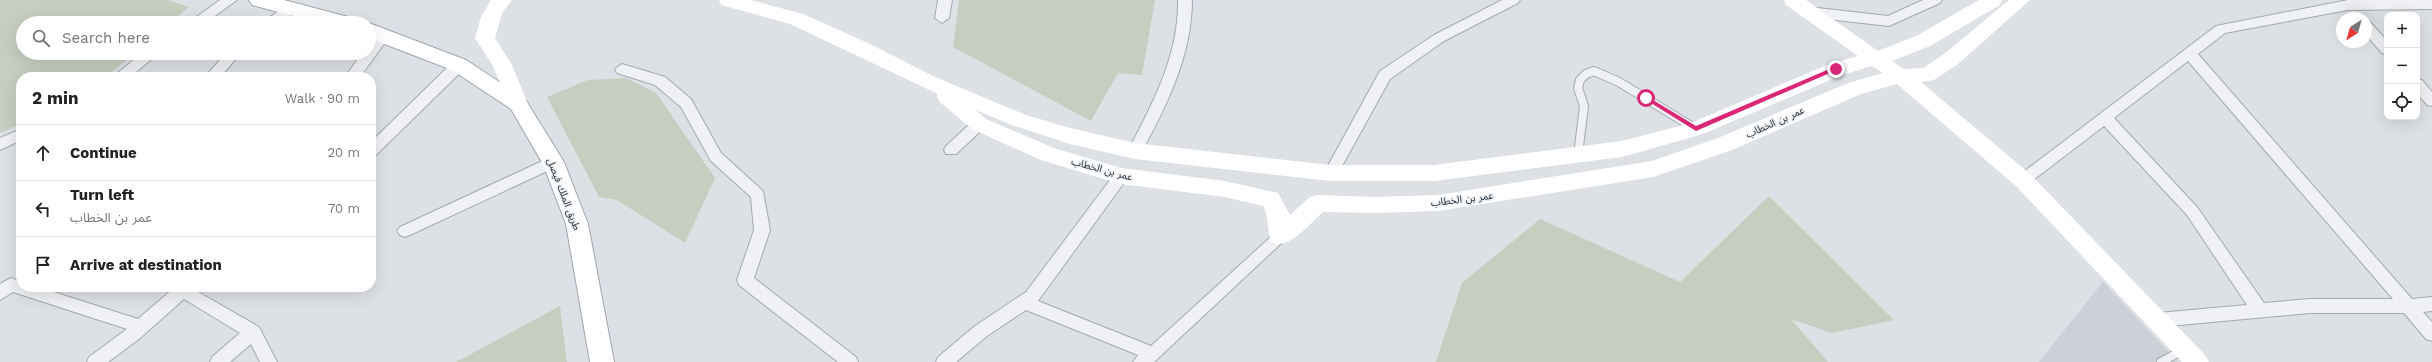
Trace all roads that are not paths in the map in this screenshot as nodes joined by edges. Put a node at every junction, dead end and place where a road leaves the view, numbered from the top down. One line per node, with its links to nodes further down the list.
1 (230, 0): 17 (street)
2 (259, 0): 15 (main road)
3 (503, 0): 38 (street)
4 (728, 0): 35 (street, عمر بن الخطاب)
5 (944, 0): 20 (street)
6 (1185, 0): 46 (street)
7 (1513, 0): 13 (street)
8 (1934, 0): 11 (street)
9 (1993, 0): 25 (street, عمر بن الخطاب)
10 (2021, 0): 34 (street, عمر بن الخطاب)
11 (1802, 4): 25 (street)
12 (2432, 4): 14 (street)
13 (1491, 5): 49 (street)
14 (2348, 5): 16 (street); 24 (street)
15 (290, 7): 18 (street); 19 (main road)
16 (2354, 12)
17 (206, 16)
18 (278, 16)
19 (321, 16)
20 (942, 18)
21 (377, 32): 29 (main road, طريق الملك فيصل)
22 (2372, 33): 23 (street)
23 (2385, 48)
24 (2189, 53): 39 (street); 61 (street)
25 (1875, 57): 34 (street); 41 (street, عمر بن الخطاب)
26 (143, 60): 31 (street)
27 (228, 60): 32 (street)
28 (361, 60): 33 (street)
29 (459, 65): 38 (main road, طريق الملك فيصل); 44 (street)
30 (622, 69): 73 (street)
31 (127, 72)
32 (217, 72)
33 (355, 72)
34 (1900, 76): 51 (street); 53 (street, عمر بن الخطاب)
35 (928, 82): 40 (street, عمر بن الخطاب); 46 (street, عمر بن الخطاب)
36 (2420, 87): 37 (street)
37 (2432, 101)
38 (518, 104): 48 (main road, طريق الملك فيصل)
39 (2105, 117): 51 (street); 62 (street)
40 (979, 124): 45 (street); 50 (street, عمر بن الخطاب)
41 (1696, 129): 47 (street, عمر بن الخطاب); 47 (lane)
42 (16, 136): 43 (street)
43 (0, 144)
44 (376, 146)
45 (951, 150)
46 (1135, 151): 49 (street, عمر بن الخطاب)
47 (1578, 155): 49 (street, عمر بن الخطاب)
48 (554, 162): 52 (street); 72 (main road, طريق الملك فيصل)
49 (1331, 173)
50 (1121, 176): 53 (street, عمر بن الخطاب); 59 (street)
51 (2023, 180): 63 (street)
52 (405, 231)
53 (1280, 237): 68 (street)
54 (16, 287): 58 (street)
55 (33, 292): 64 (street)
56 (180, 292): 64 (street)
57 (190, 292): 65 (street)
58 (0, 293)
59 (1024, 302): 68 (street); 74 (street)
60 (2432, 304): 61 (street)
61 (2410, 306): 62 (street); 66 (street)
62 (2260, 311): 63 (street)
63 (2158, 320): 67 (street)
64 (141, 327): 69 (street)
65 (253, 332): 70 (street); 71 (street)
66 (2432, 334)
67 (2190, 356): 75 (lane)
68 (1147, 358)
69 (95, 362)
70 (218, 362)
71 (269, 362)
72 (602, 362)
73 (850, 362)
74 (944, 362)
75 (2161, 362)

